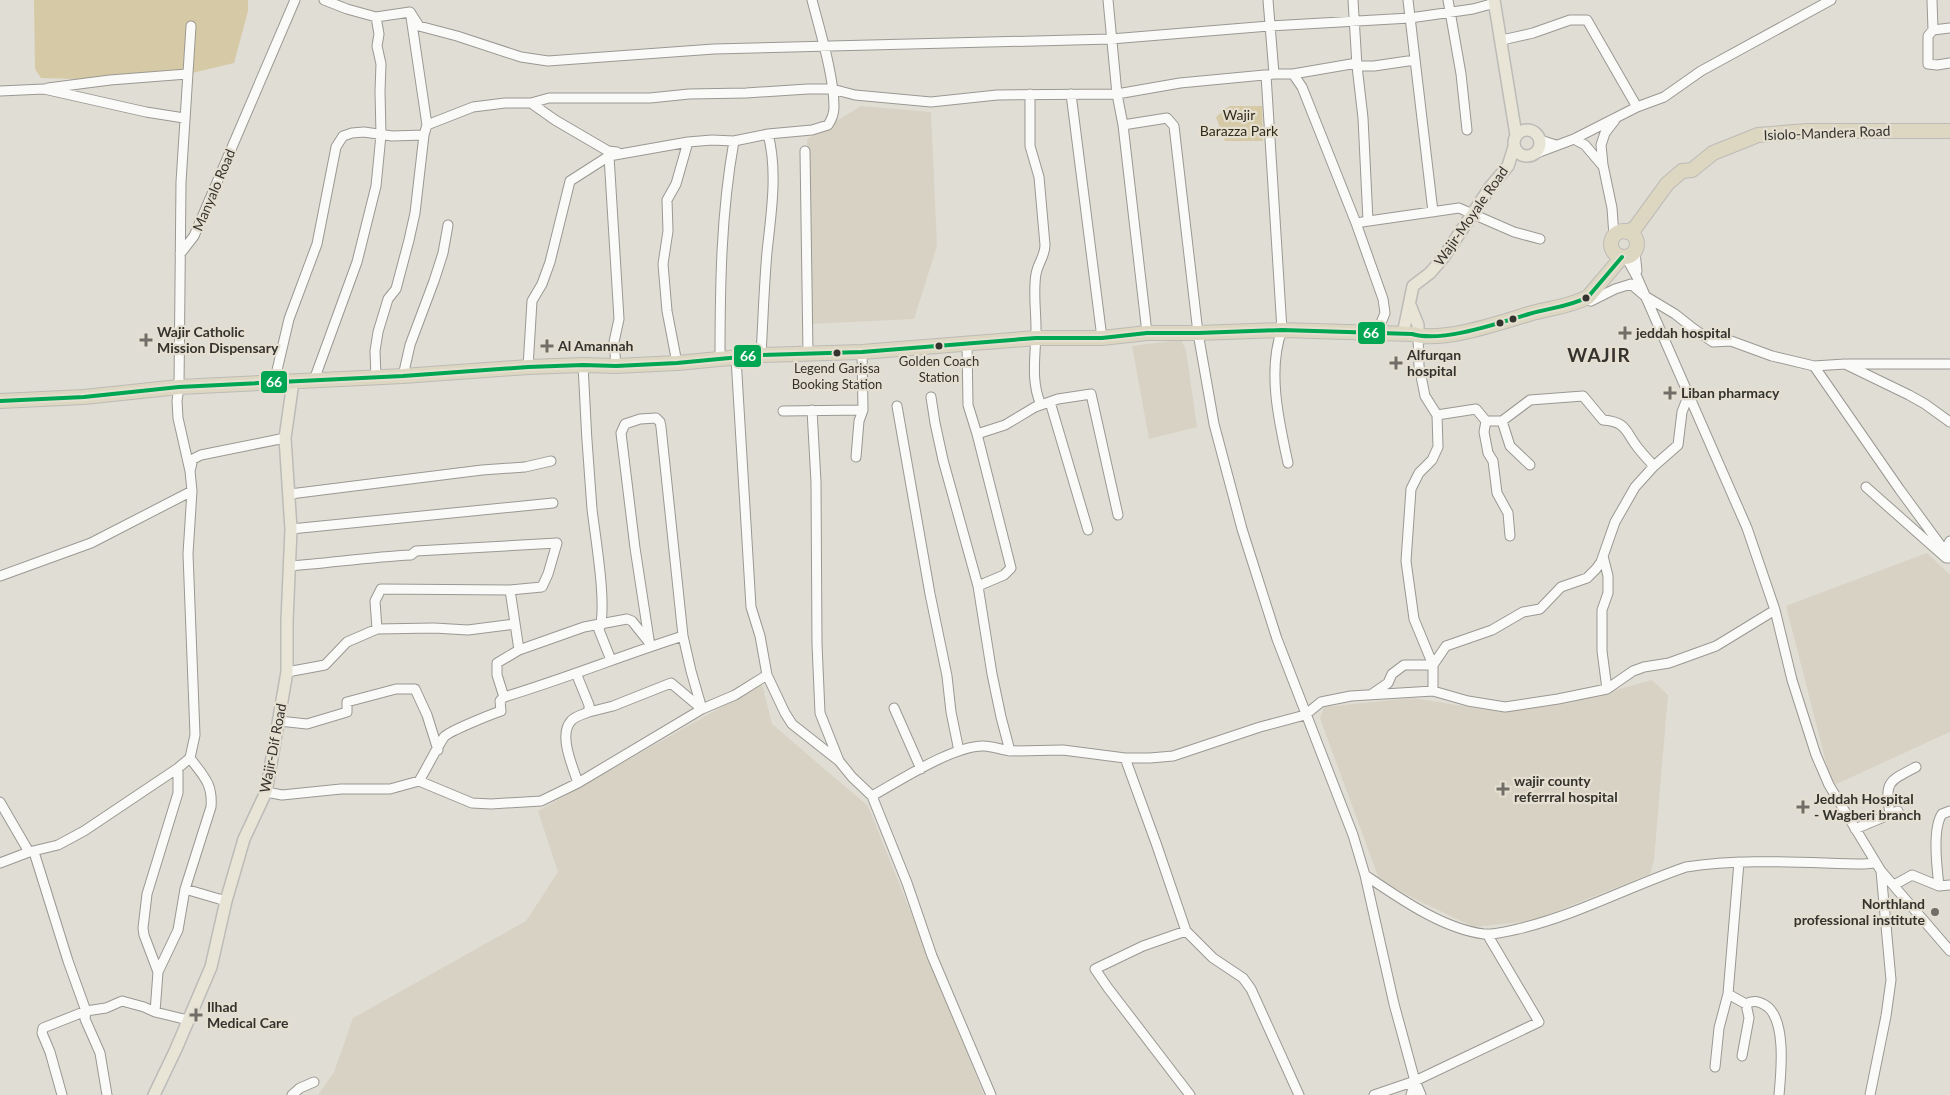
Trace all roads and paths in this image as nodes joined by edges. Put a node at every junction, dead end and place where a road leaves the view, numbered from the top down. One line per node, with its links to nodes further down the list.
1 (295, 0): 68 (street, Manyalo Road)
2 (324, 0): 12 (street)
3 (812, 0): 24 (street)
4 (1108, 0): 22 (street)
5 (1268, 0): 19 (street)
6 (1352, 0): 17 (street)
7 (1408, 0): 16 (street)
8 (1448, 0): 14 (street)
9 (1831, 0): 38 (street)
10 (1932, 0): 21 (street)
11 (1495, 2): 14 (street); 23 (main road)
12 (340, 3): 15 (street)
13 (410, 12): 15 (street); 24 (street); 42 (street)
14 (1450, 13): 16 (street); 44 (street)
15 (376, 17): 47 (street)
16 (1410, 18): 17 (street); 25 (street)
17 (1354, 21): 19 (street); 27 (street)
18 (191, 26): 28 (street)
19 (1269, 26): 22 (street); 29 (street)
20 (1950, 28): 21 (street)
21 (1933, 30): 26 (street)
22 (1111, 40): 24 (street); 36 (street)
23 (1502, 40): 38 (street); 39 (main road)
24 (824, 46): 32 (street)
25 (1415, 60): 27 (street); 61 (street)
26 (1950, 63)
27 (1357, 65): 30 (street); 63 (street)
28 (187, 74): 31 (street); 40 (street)
29 (1270, 74): 30 (street); 36 (street); 72 (street)
30 (1294, 74): 64 (street)
31 (44, 89): 33 (street); 40 (street)
32 (832, 89): 34 (street); 37 (street); 46 (street)
33 (0, 91)
34 (1030, 94): 35 (street); 78 (street)
35 (1072, 94): 36 (street); 79 (street)
36 (1117, 94): 43 (street)
37 (531, 103): 42 (street); 56 (street)
38 (1637, 107): 41 (street)
39 (1513, 109): 49 (main road); 52 (main road)
40 (184, 118): 68 (street)
41 (1617, 118): 50 (street); 59 (street)
42 (427, 125): 48 (street)
43 (1122, 125): 73 (street); 74 (street)
44 (1467, 130)
45 (1948, 130): 67 (highway, Isiolo-Mandera Road)
46 (768, 134): 51 (street); 83 (street)
47 (381, 135): 48 (street); 95 (street); 96 (street)
48 (424, 135): 94 (street)
49 (1536, 135): 52 (main road); 54 (street); 57 (main road)
50 (1574, 139): 54 (street); 59 (street)
51 (734, 141): 53 (street); 85 (street)
52 (1515, 141): 57 (main road); 60 (main road, Wajir-Moyale Road)
53 (688, 142): 56 (street); 86 (street)
54 (1556, 146): 57 (street)
55 (805, 151): 82 (street)
56 (627, 153): 58 (street)
57 (1530, 155): 60 (main road)
58 (609, 156): 90 (street); 92 (street)
59 (1602, 165): 67 (street)
60 (1508, 166): 62 (main road, Wajir-Moyale Road)
61 (1432, 212): 62 (street); 63 (street)
62 (1472, 212): 66 (street); 71 (main road, Wajir-Moyale Road)
63 (1368, 221): 64 (street)
64 (1356, 223): 75 (street)
65 (448, 224): 93 (street)
66 (1540, 240)
67 (1625, 244): 69 (street); 70 (highway, Isiolo-Mandera Road)
68 (180, 254): 98 (street)
69 (1645, 296): 70 (street); 91 (street); 99 (street)
70 (1588, 297): 77 (highway, Isiolo-Mandera Road)
71 (1410, 305): 76 (main road, Wajir-Moyale Road); 77 (main road)
72 (1282, 330): 74 (highway, Isiolo-Mandera Road); 75 (highway, Isiolo-Mandera Road); 116 (street)
73 (1147, 333): 74 (highway, Isiolo-Mandera Road); 79 (highway, Isiolo-Mandera Road)
74 (1198, 333): 155 (street)
75 (1377, 333): 76 (highway, Isiolo-Mandera Road)
76 (1403, 334): 77 (highway, Isiolo-Mandera Road)
77 (1418, 336): 108 (street)
78 (1036, 338): 79 (highway, Isiolo-Mandera Road); 80 (highway, Isiolo-Mandera Road); 103 (street)
79 (1102, 338)
80 (967, 344): 81 (highway, Isiolo-Mandera Road); 112 (street)
81 (862, 352): 82 (highway, Isiolo-Mandera Road); 106 (street)
82 (808, 353): 83 (highway, Isiolo-Mandera Road)
83 (761, 355): 84 (highway, Isiolo-Mandera Road)
84 (736, 358): 85 (highway, Isiolo-Mandera Road); 147 (street)
85 (720, 359): 86 (highway, Isiolo-Mandera Road)
86 (677, 363): 90 (highway, Isiolo-Mandera Road)
87 (1845, 364): 88 (street); 91 (street); 111 (street)
88 (1950, 364)
89 (583, 365): 90 (highway, Isiolo-Mandera Road); 92 (highway, Isiolo-Mandera Road); 138 (street)
90 (616, 366)
91 (1814, 366): 129 (street)
92 (528, 367): 93 (highway, Isiolo-Mandera Road)
93 (403, 376): 94 (highway, Isiolo-Mandera Road)
94 (376, 377): 95 (highway, Isiolo-Mandera Road)
95 (314, 380): 97 (highway, Isiolo-Mandera Road)
96 (274, 382): 97 (highway, Isiolo-Mandera Road); 98 (highway, Isiolo-Mandera Road)
97 (293, 382): 113 (main road, Wajir-Dif Road)
98 (179, 387): 101 (highway, Isiolo-Mandera Road); 119 (street)
99 (1689, 394): 118 (street); 136 (street)
100 (931, 397): 134 (street)
101 (0, 401)
102 (1050, 402): 103 (street); 124 (street); 126 (street)
103 (1041, 405): 112 (street)
104 (897, 406): 158 (street)
105 (812, 410): 106 (street); 107 (street); 162 (street)
106 (863, 410): 114 (street)
107 (783, 411)
108 (1437, 416): 109 (street); 144 (street)
109 (1486, 421): 110 (street); 127 (street)
110 (1502, 421): 117 (street); 118 (street)
111 (1950, 422)
112 (977, 434): 134 (street)
113 (285, 438): 119 (street); 122 (main road, Wajir-Dif Road)
114 (856, 457)
115 (551, 461): 122 (street)
116 (1288, 463)
117 (1530, 465)
118 (1654, 466): 130 (street)
119 (190, 471): 121 (street)
120 (1866, 487): 131 (street)
121 (192, 491): 133 (street); 160 (street)
122 (290, 494): 125 (main road, Wajir-Dif Road)
123 (552, 503): 125 (street)
124 (1118, 515)
125 (291, 529): 132 (main road, Wajir-Dif Road)
126 (1088, 530)
127 (1510, 536)
128 (1950, 541): 129 (street)
129 (1947, 554)
130 (1603, 556): 144 (street); 148 (street)
131 (1950, 563)
132 (290, 566): 135 (street); 145 (main road, Wajir-Dif Road)
133 (0, 576)
134 (978, 586): 159 (street)
135 (510, 590): 137 (street); 139 (street)
136 (1775, 610): 148 (street); 172 (street)
137 (515, 624): 139 (street); 142 (street)
138 (601, 624): 141 (street); 142 (street); 143 (street)
139 (377, 629): 145 (street)
140 (683, 636): 141 (street); 141 (street); 153 (street)
141 (650, 646): 143 (street)
142 (519, 650): 151 (street)
143 (611, 660): 146 (street)
144 (1433, 666): 149 (street); 150 (street)
145 (287, 672): 156 (main road, Wajir-Dif Road)
146 (576, 673): 151 (street); 154 (street)
147 (767, 676): 153 (street); 162 (street)
148 (1607, 689): 149 (street)
149 (1433, 691): 150 (street)
150 (1372, 694): 155 (street)
151 (504, 697): 157 (street)
152 (894, 708): 165 (street)
153 (702, 710): 154 (street); 167 (street)
154 (589, 712): 167 (street)
155 (1305, 714): 161 (street); 177 (street)
156 (279, 721): 157 (street); 168 (main road, Wajir-Dif Road)
157 (438, 750): 166 (street)
158 (958, 751): 159 (street); 165 (street)
159 (1010, 751): 161 (street)
160 (190, 758): 164 (street); 181 (street)
161 (1125, 758): 183 (street)
162 (839, 761): 169 (street)
163 (1916, 767): 172 (street)
164 (178, 768): 173 (street); 186 (street)
165 (921, 769): 169 (street)
166 (419, 782): 167 (street); 168 (street)
167 (578, 783)
168 (266, 792): 182 (main road, Wajir-Dif Road)
169 (872, 796): 200 (street)
170 (0, 802): 173 (street)
171 (1950, 811): 180 (street)
172 (1855, 829): 176 (street)
173 (31, 852): 175 (street); 189 (street)
174 (1739, 862): 176 (street); 184 (street); 187 (street)
175 (0, 863)
176 (1878, 867): 178 (street); 207 (street)
177 (1365, 875): 184 (street); 194 (street)
178 (1894, 885): 180 (street); 185 (street)
179 (1950, 885): 180 (street)
180 (1939, 886)
181 (186, 889): 182 (street); 186 (street)
182 (226, 901): 191 (main road, Wajir-Dif Road)
183 (1186, 931): 201 (street); 202 (street)
184 (1487, 934): 194 (street)
185 (1950, 951)
186 (158, 972): 190 (street)
187 (1728, 994): 188 (street); 193 (street)
188 (1746, 1004): 192 (street); 206 (street)
189 (86, 1011): 190 (street); 196 (street); 197 (street)
190 (155, 1012): 191 (street)
191 (188, 1020): 198 (main road, Wajir-Dif Road)
192 (1742, 1056)
193 (1715, 1067)
194 (1416, 1081): 203 (street); 204 (street); 205 (street)
195 (314, 1082): 199 (street)
196 (62, 1095)
197 (107, 1095)
198 (154, 1095)
199 (292, 1095)
200 (991, 1095)
201 (1190, 1095)
202 (1299, 1095)
203 (1374, 1095)
204 (1411, 1095)
205 (1421, 1095)
206 (1779, 1095)
207 (1870, 1095)

